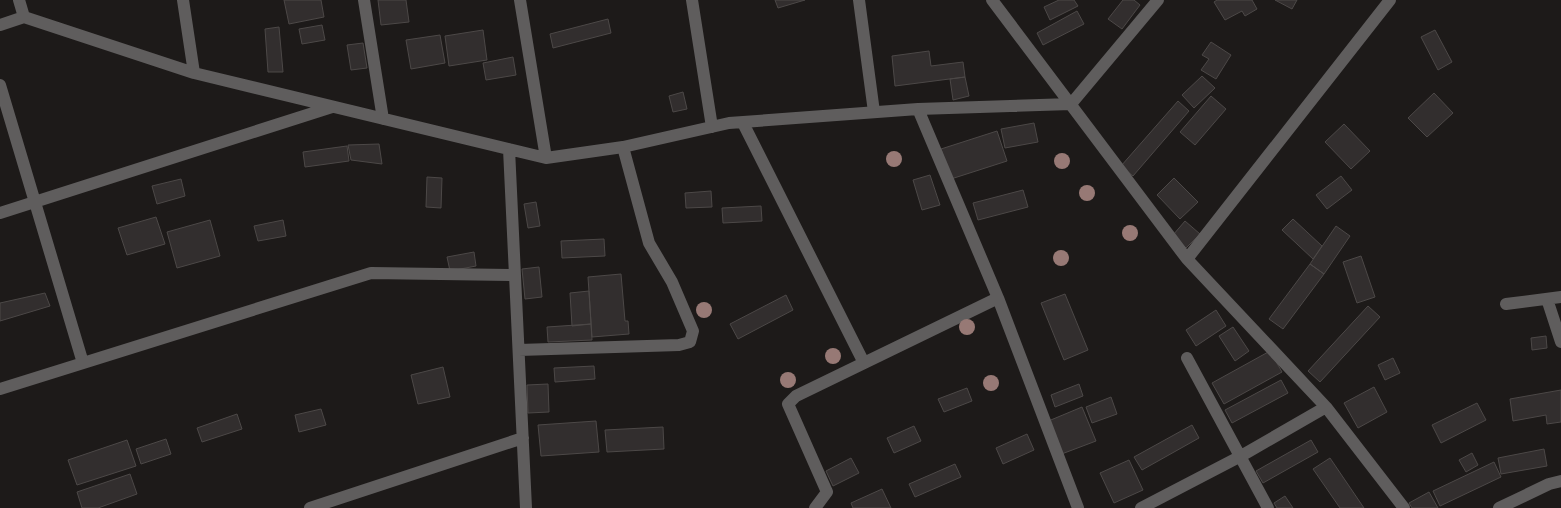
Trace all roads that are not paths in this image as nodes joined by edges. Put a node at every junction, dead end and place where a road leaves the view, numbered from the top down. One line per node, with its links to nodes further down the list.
1 (19, 0): 10 (street)
2 (183, 0): 12 (street)
3 (364, 0): 18 (street)
4 (520, 0): 23 (street)
5 (692, 0): 20 (street)
6 (859, 0): 17 (street)
7 (992, 0): 14 (street)
8 (1158, 0): 14 (street)
9 (1390, 0): 26 (street)
10 (24, 17): 11 (street); 12 (street)
11 (0, 25)
12 (194, 73): 15 (street)
13 (0, 85): 24 (street)
14 (1071, 104): 16 (street); 26 (street)
15 (332, 107): 18 (street); 24 (street)
16 (918, 109): 17 (street); 29 (street)
17 (874, 112): 19 (street)
18 (382, 119): 22 (street)
19 (743, 123): 20 (street); 36 (street)
20 (712, 127): 21 (street)
21 (623, 147): 23 (street); 33 (street)
22 (509, 149): 23 (street); 27 (street)
23 (546, 158)
24 (36, 201): 25 (street); 35 (street)
25 (0, 213)
26 (1187, 259): 38 (street)
27 (515, 275): 33 (street); 35 (street)
28 (1561, 297): 30 (street)
29 (998, 298): 36 (street); 46 (street)
30 (1547, 299): 31 (street); 32 (street)
31 (1506, 304)
32 (1561, 342)
33 (519, 350): 39 (street)
34 (1187, 358): 40 (street)
35 (83, 363): 37 (street)
36 (864, 363): 45 (street)
37 (0, 389)
38 (1326, 407): 40 (street); 42 (street)
39 (523, 438): 43 (street); 44 (street)
40 (1241, 456): 47 (street); 48 (street)
41 (1561, 481): 49 (street)
42 (1403, 507)
43 (310, 508)
44 (526, 508)
45 (815, 508)
46 (1078, 508)
47 (1141, 508)
48 (1268, 508)
49 (1499, 508)

